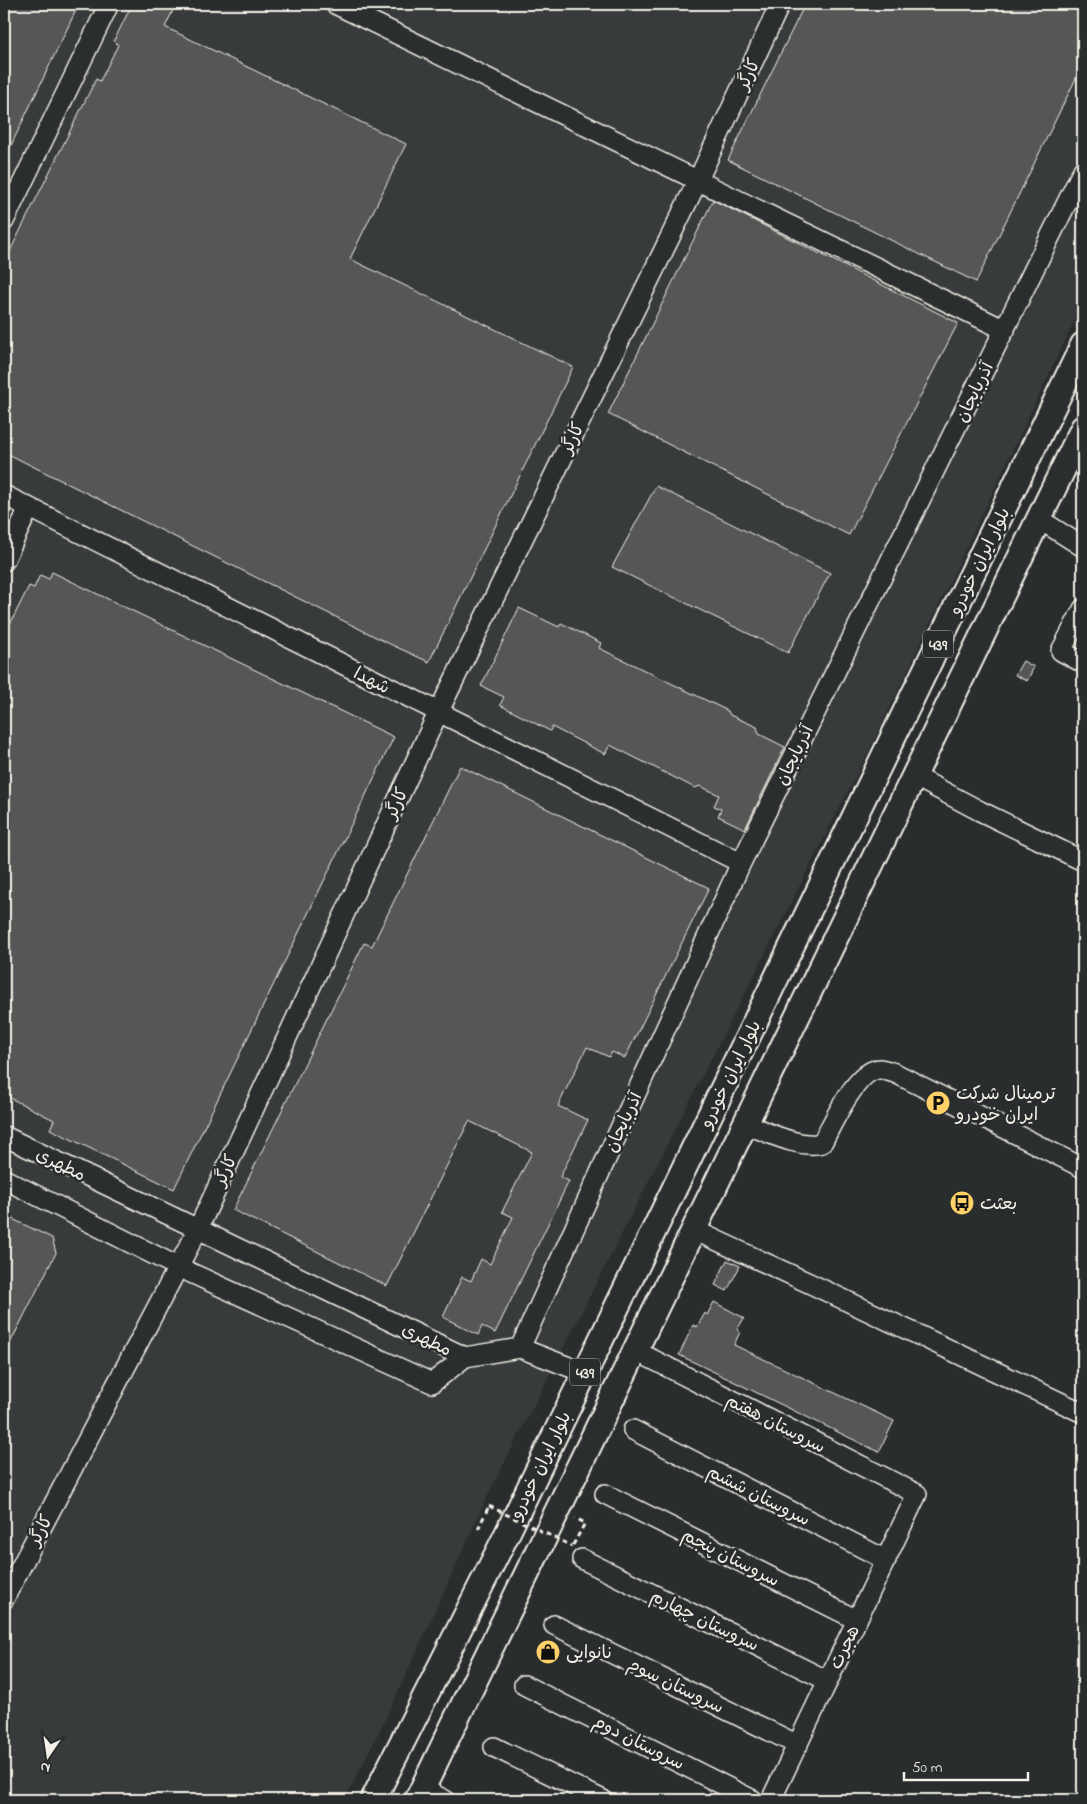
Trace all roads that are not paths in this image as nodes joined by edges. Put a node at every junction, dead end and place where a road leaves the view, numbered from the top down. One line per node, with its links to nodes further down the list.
1 (109, 4): 6 (street)
2 (335, 4): 5 (street)
3 (780, 4): 5 (street, کارگر)
4 (1083, 170): 7 (street, آذربایجان)
5 (698, 180): 7 (street); 17 (street, کارگر)
6 (4, 220)
7 (1004, 330): 20 (street, آذربایجان)
8 (1083, 345): 21 (main road, بلوار ایران خودرو / 439)
9 (1083, 428): 12 (main road, بلوار ایران خودرو / 439)
10 (4, 495): 11 (street, شهدا)
11 (29, 508): 14 (street); 17 (street, شهدا)
12 (1039, 519): 13 (street); 18 (main road, بلوار ایران خودرو / 439)
13 (1083, 547)
14 (4, 561)
15 (1083, 609): 16 (street)
16 (1083, 663)
17 (438, 713): 20 (street, شهدا); 29 (street, کارگر)
18 (914, 776): 19 (street); 22 (main road, بلوار ایران خودرو / 439)
19 (1083, 861)
20 (742, 863): 32 (street, آذربایجان)
21 (816, 897): 22 (main road); 23 (main road, بلوار ایران خودرو / 439)
22 (848, 914): 24 (main road, بلوار ایران خودرو / 439)
23 (793, 943): 24 (main road); 35 (main road, بلوار ایران خودرو / 439)
24 (825, 960): 25 (main road, بلوار ایران خودرو / 439)
25 (746, 1124): 27 (street); 30 (main road, بلوار ایران خودرو / 439)
26 (4, 1136): 29 (street, مطهری)
27 (1083, 1168)
28 (4, 1179): 31 (street, مطهری)
29 (198, 1229): 31 (street, کارگر); 34 (street, مطهری)
30 (694, 1230): 33 (main road, بلوار ایران خودرو / 439); 36 (street)
31 (178, 1267): 34 (street, مطهری); 42 (street, کارگر)
32 (520, 1348): 34 (street); 35 (street)
33 (636, 1351): 39 (street, سروستان هفتم); 49 (main road, بلوار ایران خودرو / 439)
34 (465, 1358)
35 (585, 1373): 50 (main road, بلوار ایران خودرو / 439)
36 (1083, 1413)
37 (633, 1430): 41 (street, سروستان ششم)
38 (605, 1494): 43 (street, سروستان پنجم)
39 (917, 1494): 41 (street, هجرت)
40 (577, 1553): 45 (street, سروستان چهارم)
41 (886, 1560): 43 (street, هجرت)
42 (4, 1599)
43 (857, 1620): 45 (street, هجرت)
44 (554, 1625): 47 (street, سروستان سوم)
45 (828, 1681): 47 (street, هجرت)
46 (524, 1685): 53 (street, سروستان دوم)
47 (798, 1745): 54 (street, هجرت)
48 (494, 1747): 52 (street)
49 (420, 1795): 51 (street)
50 (373, 1800)
51 (445, 1800)
52 (603, 1800)
53 (753, 1800)
54 (771, 1800)

